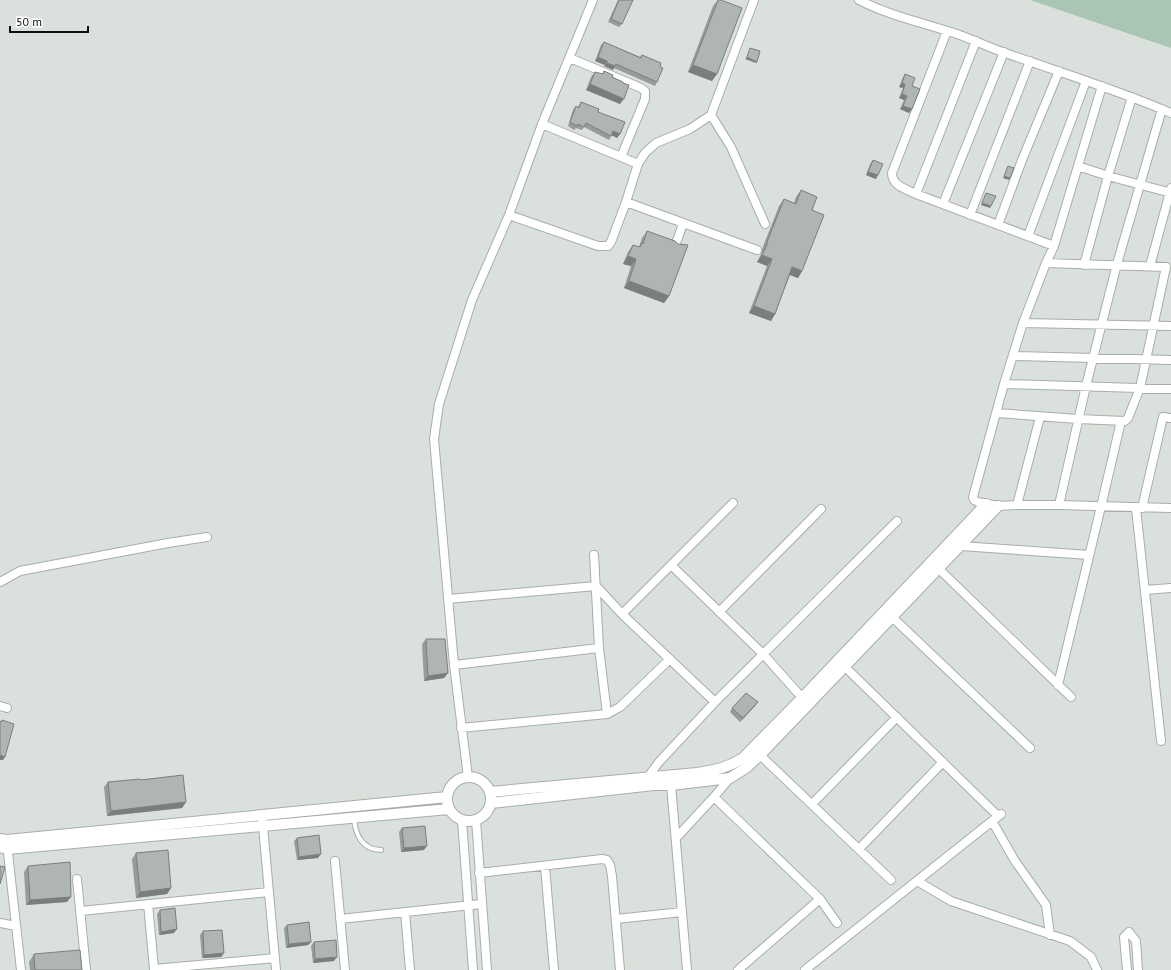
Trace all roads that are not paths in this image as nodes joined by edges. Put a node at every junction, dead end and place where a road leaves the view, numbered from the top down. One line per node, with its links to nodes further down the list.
1 (593, 0): 7 (street)
2 (754, 0): 15 (street)
3 (859, 0): 4 (street)
4 (947, 31): 5 (street); 23 (street)
5 (976, 41): 6 (street); 23 (street)
6 (1004, 52): 8 (street); 25 (street)
7 (570, 58): 16 (street); 17 (street)
8 (1030, 61): 9 (street); 27 (street)
9 (1059, 71): 10 (street); 30 (street)
10 (1086, 81): 11 (street); 31 (street)
11 (1102, 86): 12 (street); 19 (street)
12 (1132, 97): 13 (street); 20 (street)
13 (1162, 109): 14 (street); 21 (street)
14 (1171, 113)
15 (711, 115): 18 (street); 29 (street)
16 (542, 124): 17 (street); 26 (street)
17 (621, 157): 18 (street)
18 (638, 164): 24 (street)
19 (1078, 166): 20 (street); 33 (street)
20 (1108, 176): 21 (street); 37 (street)
21 (1141, 184): 22 (street); 36 (street)
22 (1171, 191): 38 (street)
23 (916, 194): 25 (street)
24 (626, 202): 26 (street); 28 (street)
25 (944, 204): 27 (street)
26 (509, 215): 78 (street)
27 (970, 215): 30 (street)
28 (683, 224): 32 (street); 34 (street)
29 (765, 224)
30 (998, 225): 31 (street)
31 (1028, 236): 33 (street)
32 (675, 246)
33 (1054, 246): 35 (street)
34 (757, 250)
35 (1046, 263): 37 (street); 40 (street)
36 (1117, 264): 37 (street); 38 (street); 41 (street)
37 (1084, 265)
38 (1150, 266): 39 (street)
39 (1168, 267): 42 (street)
40 (1023, 323): 41 (street); 44 (street)
41 (1102, 325): 42 (street); 45 (street)
42 (1154, 326): 43 (street); 46 (street)
43 (1171, 326)
44 (1013, 356): 45 (street); 48 (street)
45 (1093, 359): 46 (street); 49 (street)
46 (1146, 360): 47 (street); 50 (street)
47 (1171, 360)
48 (1004, 384): 49 (street); 52 (street)
49 (1086, 386): 50 (street); 55 (street)
50 (1140, 388): 51 (street); 56 (street)
51 (1171, 389)
52 (997, 413): 53 (street); 58 (street)
53 (1040, 417): 55 (street); 59 (street)
54 (1171, 418): 63 (street)
55 (1078, 419): 56 (street); 60 (street)
56 (1120, 421): 62 (street)
57 (733, 503): 72 (street)
58 (986, 504): 61 (street); 68 (street)
59 (1017, 505): 60 (street); 61 (street)
60 (1059, 505): 62 (street)
61 (998, 506): 69 (street)
62 (1102, 507): 63 (street); 71 (street)
63 (1139, 508): 64 (street); 77 (street)
64 (1171, 508)
65 (821, 509): 79 (street)
66 (898, 521): 83 (street)
67 (207, 537): 74 (street)
68 (950, 542): 69 (street); 88 (street)
69 (961, 546): 71 (street); 73 (street)
70 (594, 555): 75 (street)
71 (1089, 555): 87 (street)
72 (671, 565): 79 (street); 80 (street)
73 (939, 569): 81 (street); 87 (street)
74 (0, 582)
75 (596, 586): 78 (street); 80 (street); 82 (street)
76 (1171, 588): 77 (street)
77 (1145, 590): 94 (street)
78 (448, 599): 85 (street)
79 (719, 612): 83 (street)
80 (622, 614): 84 (street)
81 (892, 618): 86 (street); 95 (street)
82 (599, 648): 85 (street); 91 (street)
83 (764, 655): 88 (street); 90 (street)
84 (670, 659): 90 (street); 91 (street)
85 (454, 665): 93 (street)
86 (844, 666): 92 (street); 96 (street)
87 (1058, 685): 89 (street)
88 (803, 697): 98 (street)
89 (1071, 697)
90 (715, 702): 100 (street)
91 (607, 714): 93 (street)
92 (897, 718): 97 (street); 107 (street)
93 (461, 728): 99 (street)
94 (1161, 740)
95 (1030, 748)
96 (760, 755): 101 (street); 107 (street)
97 (943, 762): 110 (street); 116 (street)
98 (727, 767): 100 (street); 101 (street)
99 (468, 777): 103 (street); 104 (street)
100 (648, 777): 103 (street)
101 (730, 778): 102 (street); 105 (street)
102 (671, 785): 106 (street); 114 (street)
103 (490, 792): 106 (street)
104 (447, 796): 108 (street); 111 (street)
105 (714, 797): 114 (street); 125 (street)
106 (490, 803): 113 (street)
107 (812, 804): 116 (street)
108 (449, 809): 109 (street); 112 (street)
109 (354, 817): 111 (street); 117 (lane)
110 (997, 817): 123 (street); 137 (street)
111 (263, 820): 115 (street); 124 (street)
112 (462, 820): 113 (street); 128 (street)
113 (476, 820): 120 (street)
114 (676, 838): 131 (street)
115 (4, 844): 136 (street)
116 (859, 849): 122 (street)
117 (382, 850)
118 (335, 861): 132 (street)
119 (545, 867): 120 (street); 133 (street); 148 (street)
120 (479, 873): 127 (street)
121 (77, 879): 129 (street)
122 (891, 880)
123 (917, 881): 137 (street); 152 (street)
124 (269, 892): 126 (street); 138 (street)
125 (820, 899): 135 (street); 151 (street)
126 (148, 904): 129 (street); 142 (street)
127 (482, 904): 128 (street); 147 (street)
128 (468, 906): 130 (street); 146 (street)
129 (81, 911): 141 (street)
130 (405, 912): 132 (street); 145 (street)
131 (682, 912): 133 (street); 150 (street)
132 (340, 919): 144 (street)
133 (616, 919): 149 (street)
134 (0, 923): 136 (street)
135 (837, 923)
136 (16, 926): 140 (street)
137 (1050, 935): 153 (street)
138 (275, 958): 139 (street); 143 (street)
139 (207, 967): 142 (street)
140 (21, 970)
141 (86, 970)
142 (154, 970)
143 (276, 970)
144 (345, 970)
145 (410, 970)
146 (473, 970)
147 (487, 970)
148 (554, 970)
149 (620, 970)
150 (687, 970)
151 (738, 970)
152 (805, 970)
153 (1097, 970)
154 (1127, 970): 155 (street)
155 (1138, 970)

